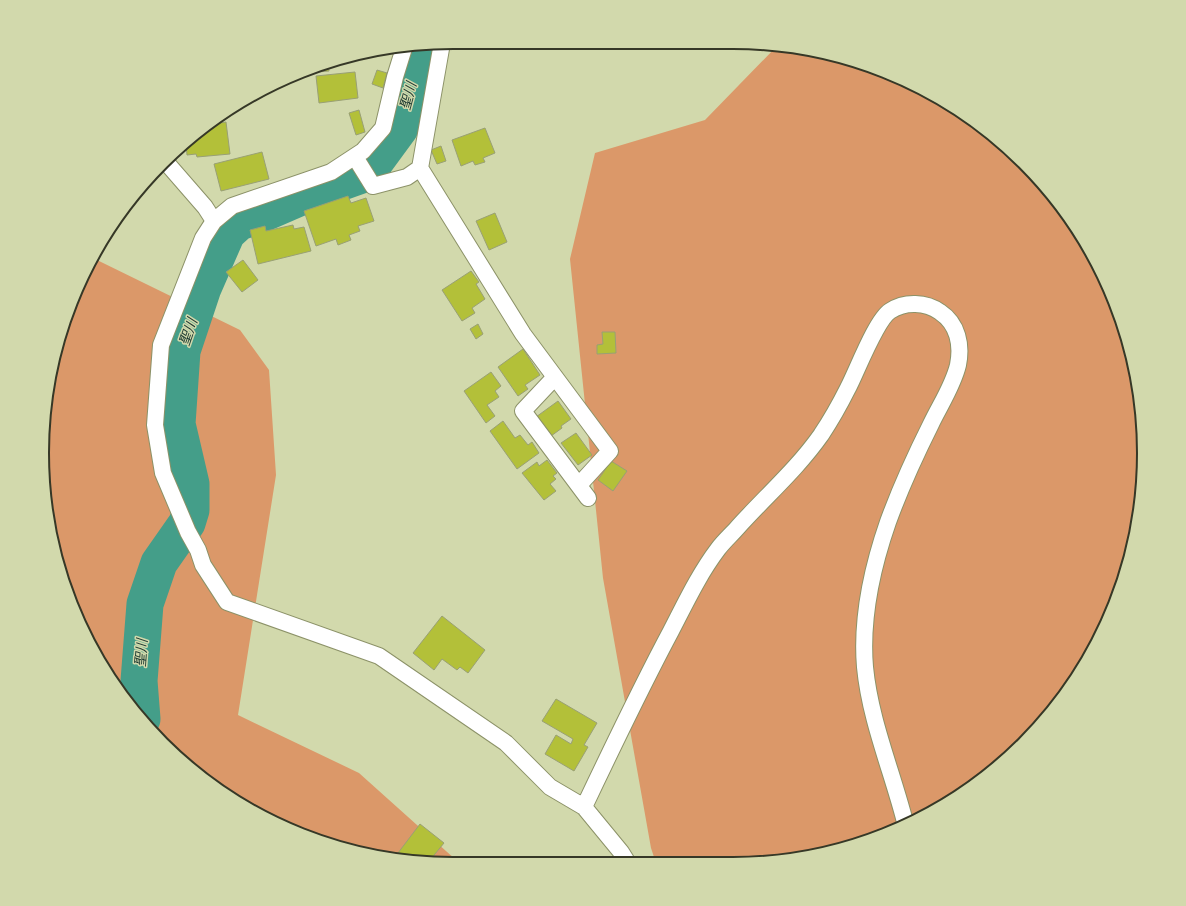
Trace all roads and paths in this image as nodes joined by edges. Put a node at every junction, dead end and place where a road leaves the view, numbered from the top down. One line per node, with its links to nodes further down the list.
1 (441, 49): 5 (street)
2 (403, 52): 3 (street)
3 (355, 157): 5 (street); 6 (street)
4 (169, 165): 6 (street)
5 (420, 168): 7 (street)
6 (214, 221): 8 (street)
7 (555, 377): 7 (street)
8 (584, 807): 9 (street); 10 (street)
9 (904, 819)
10 (624, 857)

